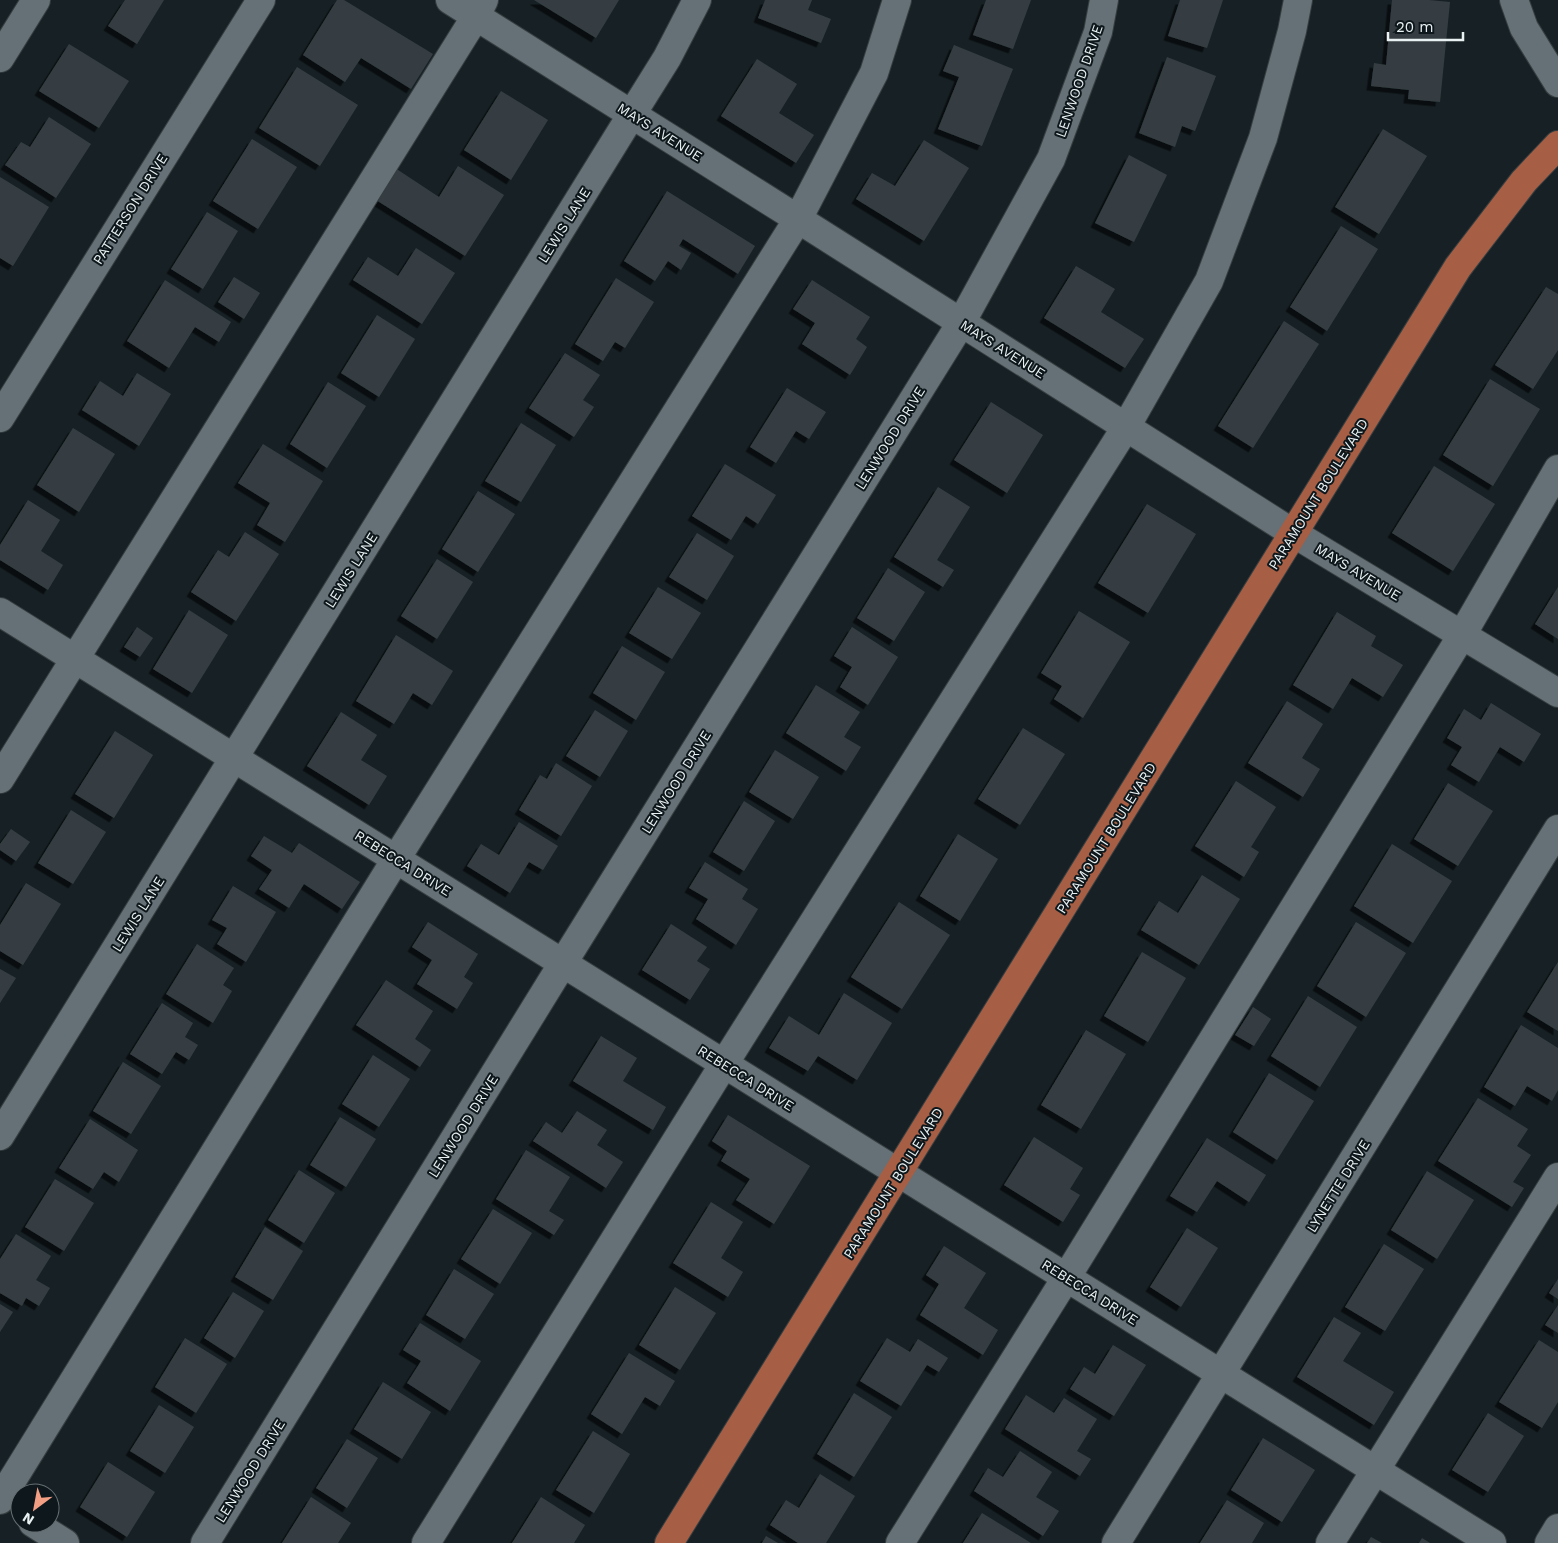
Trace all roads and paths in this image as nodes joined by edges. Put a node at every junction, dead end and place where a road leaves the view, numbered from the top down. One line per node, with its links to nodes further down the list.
1 (36, 0): 10 (street)
2 (261, 0): 16 (street, PATTERSON DRIVE)
3 (450, 0): 9 (street, MAYS AVENUE)
4 (697, 0): 12 (street, LEWIS LANE)
5 (897, 0): 14 (street)
6 (1104, 0): 15 (street, LENWOOD DRIVE)
7 (1298, 0): 17 (street)
8 (1514, 0): 11 (street)
9 (480, 8): 12 (street, MAYS AVENUE); 22 (street)
10 (0, 58)
11 (1558, 83)
12 (632, 114): 14 (street, MAYS AVENUE); 24 (street, LEWIS LANE)
13 (1558, 145): 19 (main road, PARAMOUNT BOULEVARD)
14 (798, 219): 15 (street, MAYS AVENUE); 27 (street)
15 (961, 322): 17 (street, MAYS AVENUE); 28 (street, LENWOOD DRIVE)
16 (0, 418)
17 (1126, 427): 19 (street, MAYS AVENUE); 29 (street)
18 (1558, 469): 21 (street)
19 (1293, 533): 21 (street, MAYS AVENUE); 31 (main road, PARAMOUNT BOULEVARD)
20 (0, 612): 22 (street, REBECCA DRIVE)
21 (1462, 635): 23 (street, MAYS AVENUE); 33 (street)
22 (75, 659): 24 (street, REBECCA DRIVE); 25 (street)
23 (1558, 693)
24 (234, 758): 27 (street, REBECCA DRIVE); 30 (street, LEWIS LANE)
25 (0, 780)
26 (1558, 829): 34 (street, LYNETTE DRIVE)
27 (396, 859): 28 (street, REBECCA DRIVE); 36 (street)
28 (563, 963): 29 (street, REBECCA DRIVE); 40 (street, LENWOOD DRIVE)
29 (724, 1064): 31 (street, REBECCA DRIVE); 41 (street)
30 (0, 1136)
31 (899, 1173): 33 (street, REBECCA DRIVE); 42 (main road, PARAMOUNT BOULEVARD)
32 (1558, 1176): 35 (street)
33 (1066, 1278): 34 (street, REBECCA DRIVE); 43 (street)
34 (1221, 1375): 35 (street, REBECCA DRIVE); 44 (street, LYNETTE DRIVE)
35 (1375, 1470): 45 (street); 46 (street, REBECCA DRIVE)
36 (0, 1501)
37 (1558, 1528): 47 (street)
38 (49, 1533): 39 (street)
39 (65, 1543)
40 (206, 1543)
41 (426, 1543)
42 (669, 1543)
43 (900, 1543)
44 (1116, 1543)
45 (1330, 1543)
46 (1492, 1543)
47 (1549, 1543)

